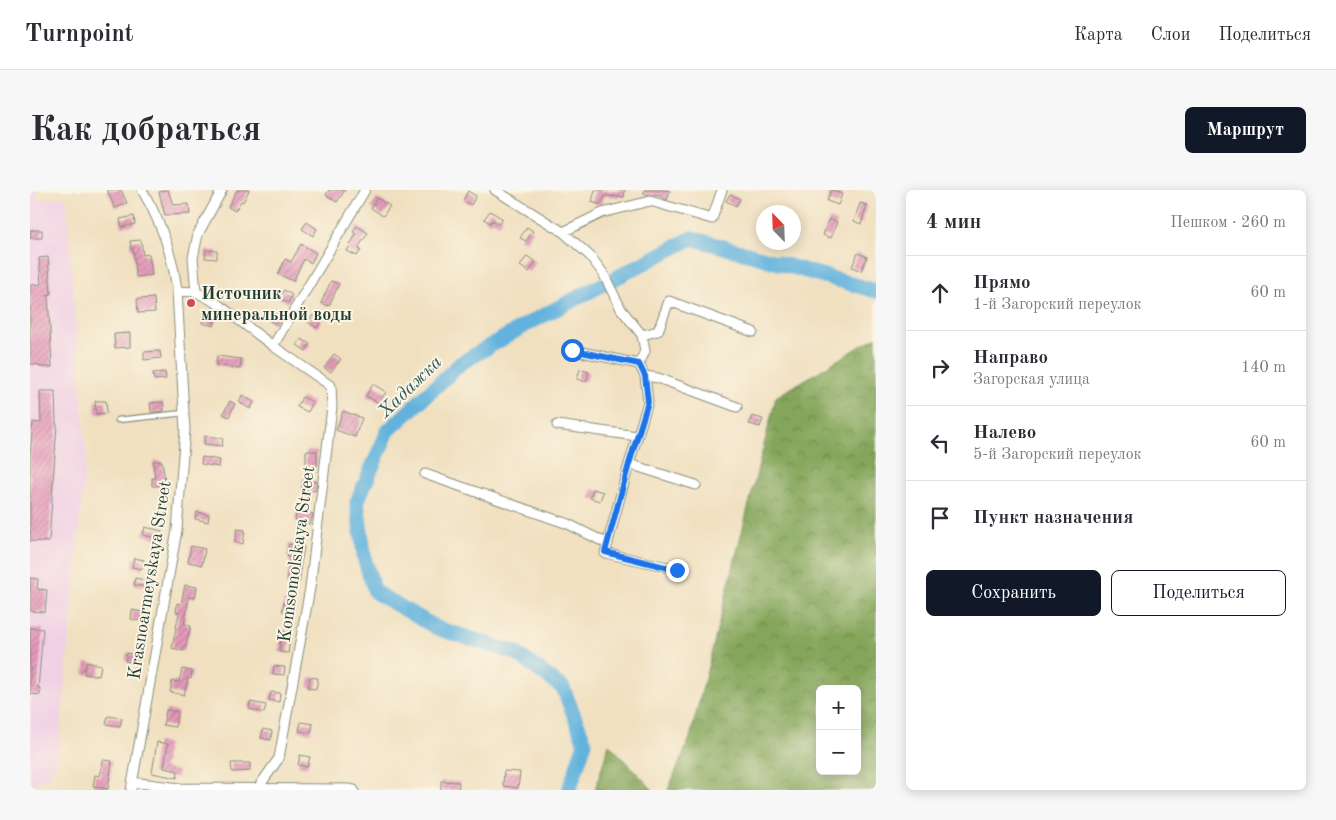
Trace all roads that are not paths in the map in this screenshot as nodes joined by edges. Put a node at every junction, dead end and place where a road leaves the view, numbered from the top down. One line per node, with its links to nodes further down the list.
1 (142, 190): 7 (street, Krasnoarmeyskaya Street)
2 (222, 190): 8 (street)
3 (365, 190): 11 (street)
4 (495, 190): 6 (street)
5 (722, 190): 6 (street)
6 (563, 232): 10 (street)
7 (177, 291): 8 (street); 16 (street, Krasnoarmeyskaya Street)
8 (196, 292): 11 (street, Komsomolskaya Street)
9 (753, 332): 10 (street)
10 (642, 335): 13 (street)
11 (273, 346): 26 (street, Komsomolskaya Street)
12 (572, 350): 13 (street)
13 (639, 364): 14 (street)
14 (645, 376): 15 (street); 19 (street)
15 (737, 407)
16 (184, 413): 17 (lane); 25 (street, Krasnoarmeyskaya Street)
17 (118, 420)
18 (557, 425): 19 (street)
19 (638, 436): 20 (street)
20 (629, 464): 22 (street); 23 (street)
21 (425, 474): 23 (street)
22 (696, 485)
23 (606, 548): 24 (street)
24 (677, 570)
25 (132, 786): 26 (street)
26 (258, 788): 27 (street)
27 (269, 790): 28 (street)
28 (351, 790)

